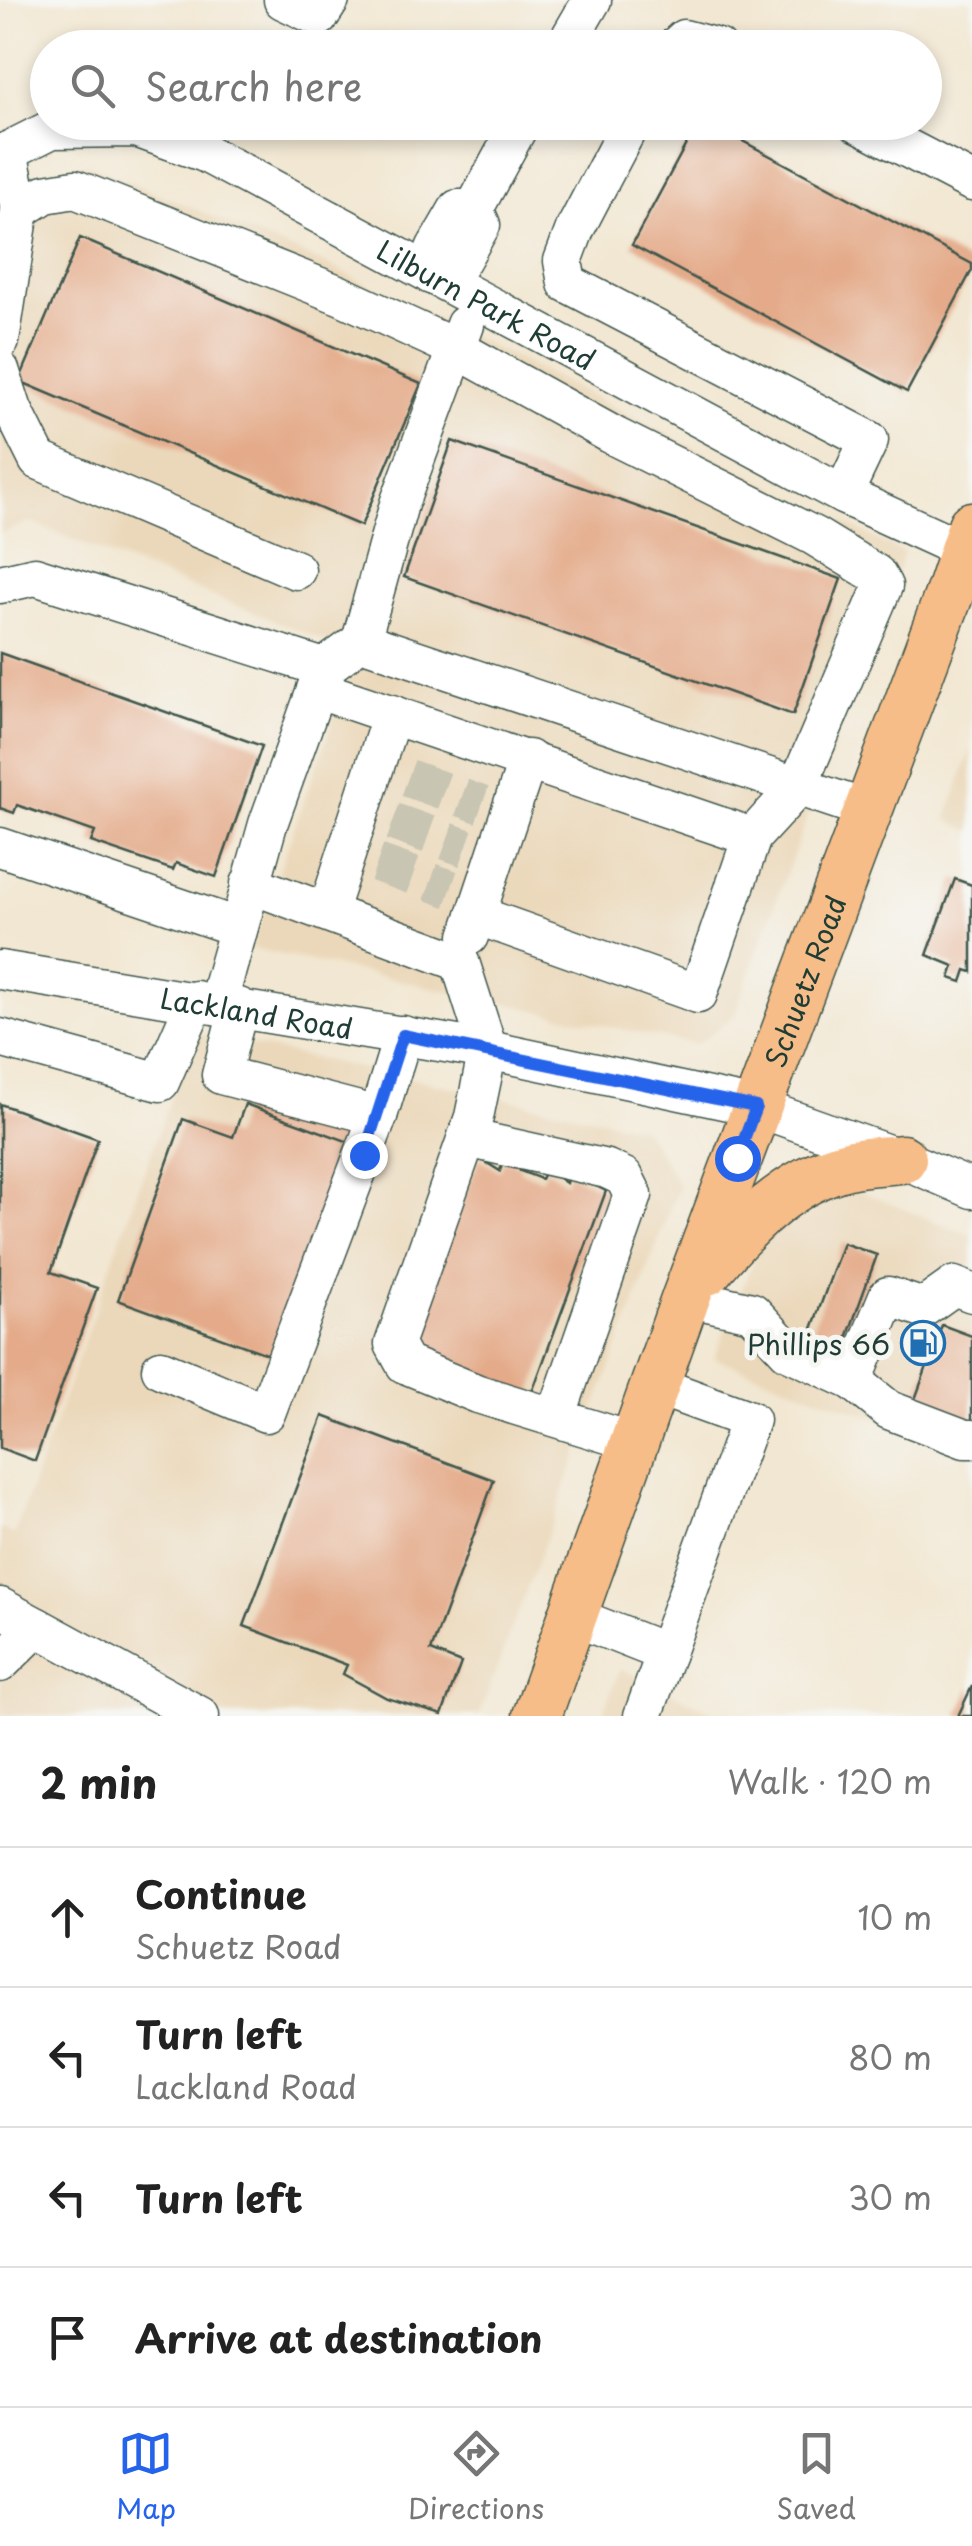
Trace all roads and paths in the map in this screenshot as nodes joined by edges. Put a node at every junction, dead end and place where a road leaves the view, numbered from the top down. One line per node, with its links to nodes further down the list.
1 (283, 0): 2 (street)
2 (330, 0)
3 (592, 0): 4 (street)
4 (574, 30)
5 (30, 140): 10 (street, Lilburn Park Road)
6 (170, 140): 13 (street, Lilburn Park Road)
7 (511, 140): 14 (street)
8 (621, 140): 15 (street)
9 (892, 140): 11 (street)
10 (4, 153): 12 (street)
11 (972, 182)
12 (20, 210): 16 (street); 19 (street)
13 (364, 239): 14 (street, Lilburn Park Road); 16 (street)
14 (433, 270): 17 (street, Lilburn Park Road)
15 (567, 283): 18 (street); 22 (street)
16 (340, 294): 20 (street)
17 (474, 298): 18 (street, Lilburn Park Road); 20 (street)
18 (544, 336): 22 (street, Lilburn Park Road)
19 (0, 341)
20 (456, 349): 26 (street); 30 (street)
21 (0, 370): 24 (street)
22 (843, 495): 23 (street, Lilburn Park Road)
23 (964, 567): 31 (main road, Schuetz Road)
24 (296, 570)
25 (0, 584): 27 (street)
26 (360, 641): 27 (street); 30 (street)
27 (320, 678): 28 (street); 34 (street)
28 (392, 714): 29 (street); 36 (street)
29 (528, 759): 32 (street); 35 (street)
30 (797, 788): 31 (street); 32 (street)
31 (868, 810): 44 (main road, Schuetz Road)
32 (752, 837): 35 (street)
33 (0, 846): 37 (street)
34 (250, 884): 36 (street); 37 (street)
35 (470, 901): 38 (street)
36 (328, 910): 38 (street)
37 (237, 927): 40 (street)
38 (460, 962): 43 (street)
39 (0, 970): 40 (street, Lackland Road)
40 (217, 1004): 41 (street, Lackland Road); 42 (street); 45 (street)
41 (403, 1035): 43 (street, Lackland Road); 45 (street)
42 (0, 1038)
43 (488, 1050): 44 (street, Lackland Road); 46 (street)
44 (756, 1107): 47 (street, Lackland Road); 50 (main road, Schuetz Road)
45 (378, 1116): 51 (street)
46 (467, 1138): 54 (street); 54 (street)
47 (902, 1160): 48 (street, Lackland Road); 50 (main road)
48 (972, 1189)
49 (972, 1293): 52 (street)
50 (686, 1297): 52 (street); 53 (main road, Schuetz Road)
51 (162, 1370)
52 (854, 1380): 55 (street)
53 (654, 1385): 56 (main road, Schuetz Road); 60 (street)
54 (556, 1418): 56 (street)
55 (972, 1439)
56 (634, 1442): 58 (main road, Schuetz Road)
57 (0, 1607): 59 (street)
58 (572, 1616): 60 (street); 63 (main road, Schuetz Road)
59 (37, 1628): 61 (street); 62 (street)
60 (666, 1653): 64 (street)
61 (0, 1663)
62 (200, 1716)
63 (537, 1716)
64 (643, 1716)

